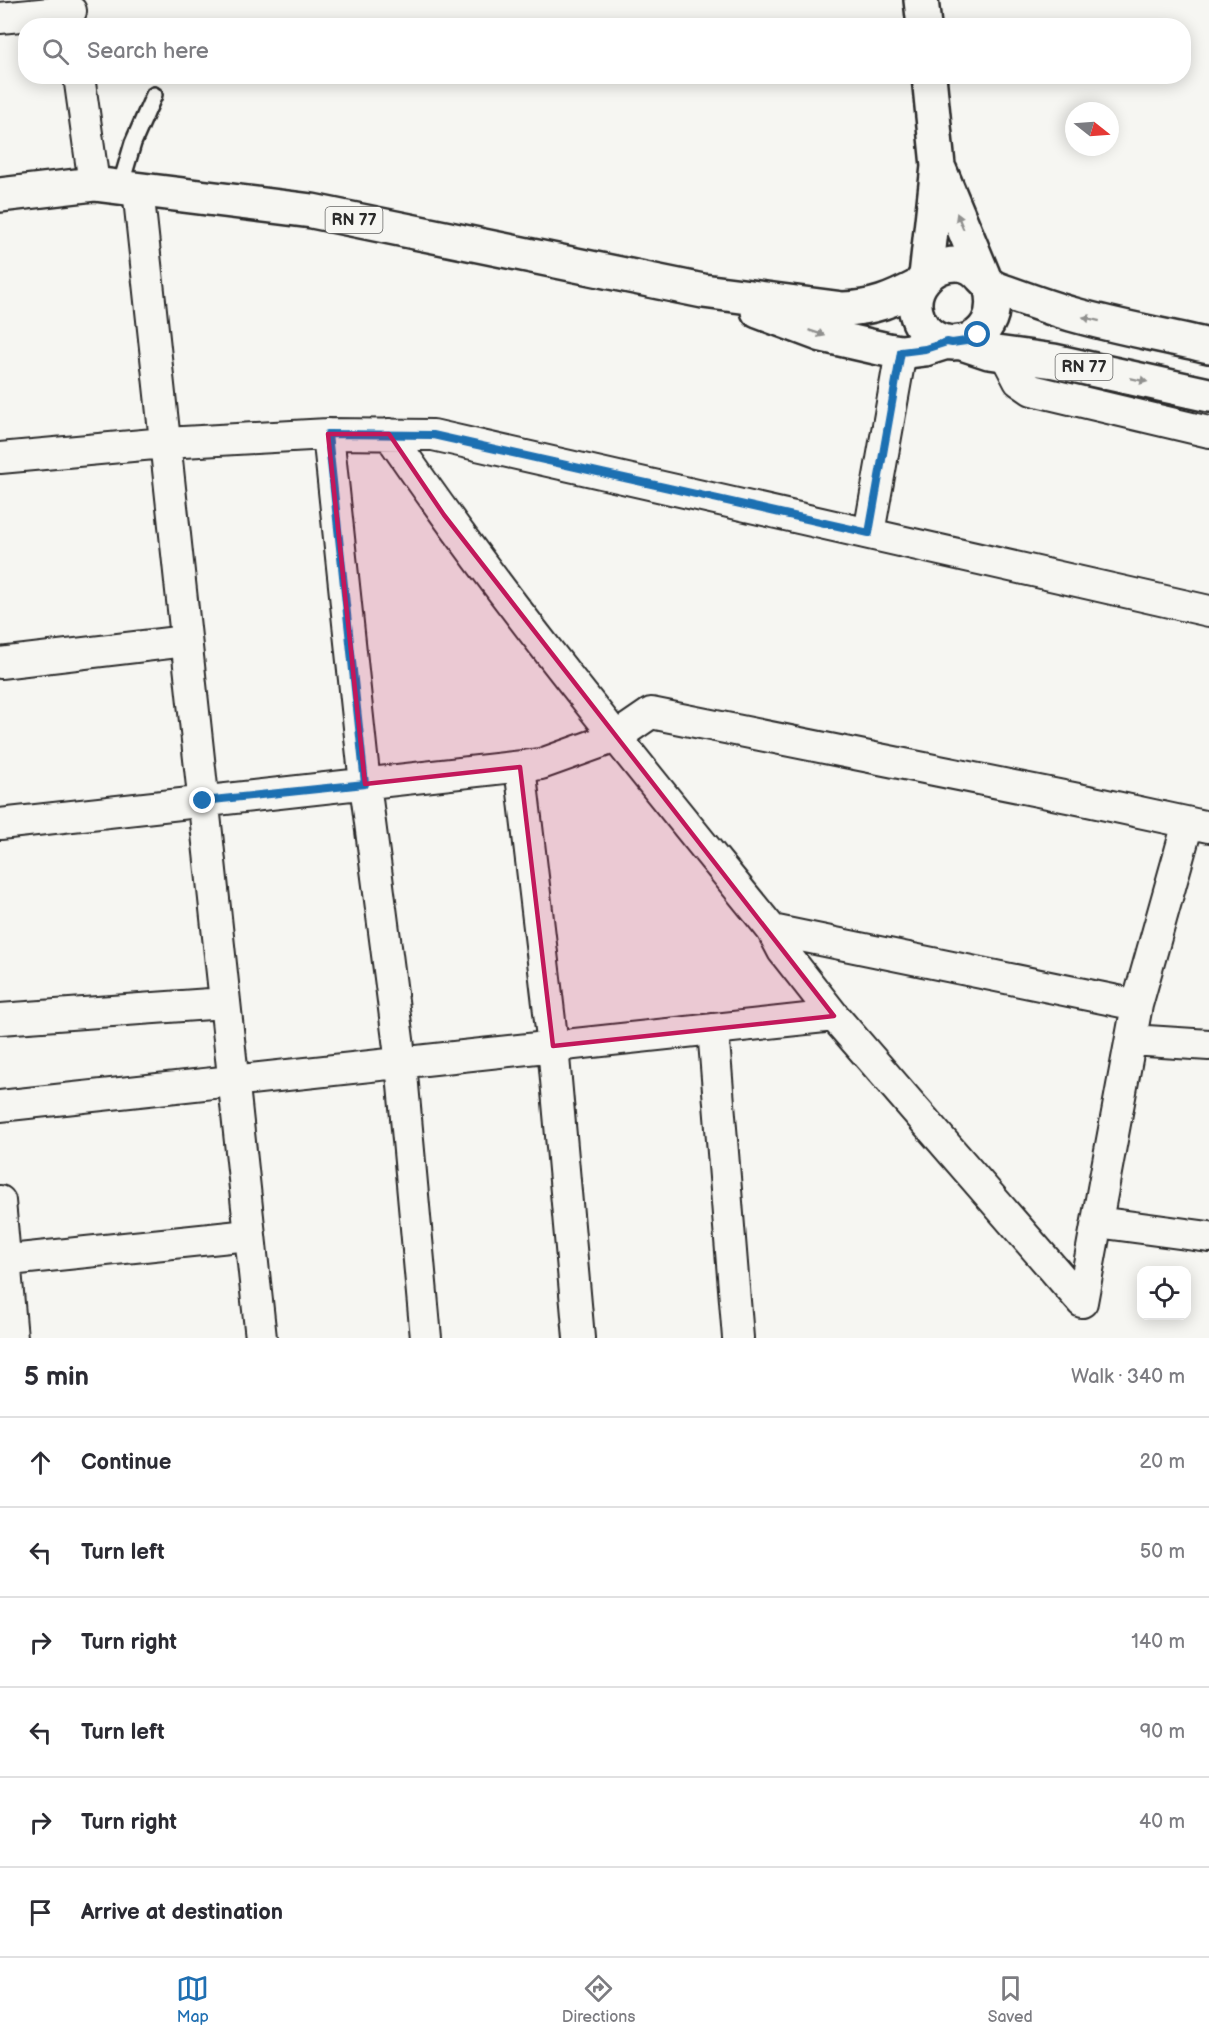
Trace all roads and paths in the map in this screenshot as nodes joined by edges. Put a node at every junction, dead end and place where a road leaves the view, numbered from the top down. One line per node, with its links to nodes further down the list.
1 (921, 0): 4 (main road)
2 (71, 12): 3 (street)
3 (0, 18)
4 (923, 18)
5 (83, 84): 9 (street)
6 (930, 84): 8 (main road)
7 (153, 95): 9 (lane)
8 (938, 166): 11 (main road); 12 (main road, one-way to 8)
9 (118, 187): 10 (main road, RN 77); 13 (main road, RN 77); 22 (street)
10 (0, 195)
11 (922, 281): 12 (main road); 13 (main road, RN 77); 14 (main road)
12 (986, 281): 14 (main road); 15 (main road, one-way to 12)
13 (703, 291): 16 (main road, RN 77, one-way to 16)
14 (953, 342): 16 (main road, RN 77); 17 (main road, RN 77)
15 (1209, 346)
16 (901, 352): 24 (street)
17 (1006, 356): 18 (main road, RN 77, one-way to 18); 19 (street)
18 (1209, 395)
19 (1209, 432)
20 (328, 434): 21 (street); 22 (street); 30 (street)
21 (389, 434): 24 (street); 28 (street)
22 (165, 443): 23 (street); 26 (street)
23 (0, 458)
24 (869, 533): 25 (street)
25 (1209, 611)
26 (186, 640): 27 (street); 31 (street)
27 (0, 663)
28 (616, 737): 29 (street); 33 (street); 34 (street)
29 (520, 767): 30 (street); 42 (street)
30 (365, 784): 31 (street); 43 (street)
31 (203, 801): 32 (street); 35 (street)
32 (0, 824)
33 (1198, 825): 36 (street)
34 (772, 930): 36 (street); 37 (street)
35 (224, 1003): 38 (street); 44 (street)
36 (1137, 1005): 40 (street)
37 (834, 1016): 39 (street); 47 (street)
38 (0, 1019)
39 (713, 1029): 42 (street); 55 (street)
40 (1131, 1040): 41 (street); 47 (street)
41 (1209, 1044)
42 (553, 1046): 43 (street); 54 (street)
43 (401, 1063): 44 (street); 53 (street)
44 (232, 1081): 45 (street); 48 (street)
45 (0, 1106)
46 (0, 1201): 50 (street)
47 (1097, 1222): 49 (street)
48 (249, 1236): 50 (street); 52 (street)
49 (1209, 1237)
50 (3, 1262): 51 (street)
51 (12, 1338)
52 (261, 1338)
53 (426, 1338)
54 (579, 1338)
55 (738, 1338)

